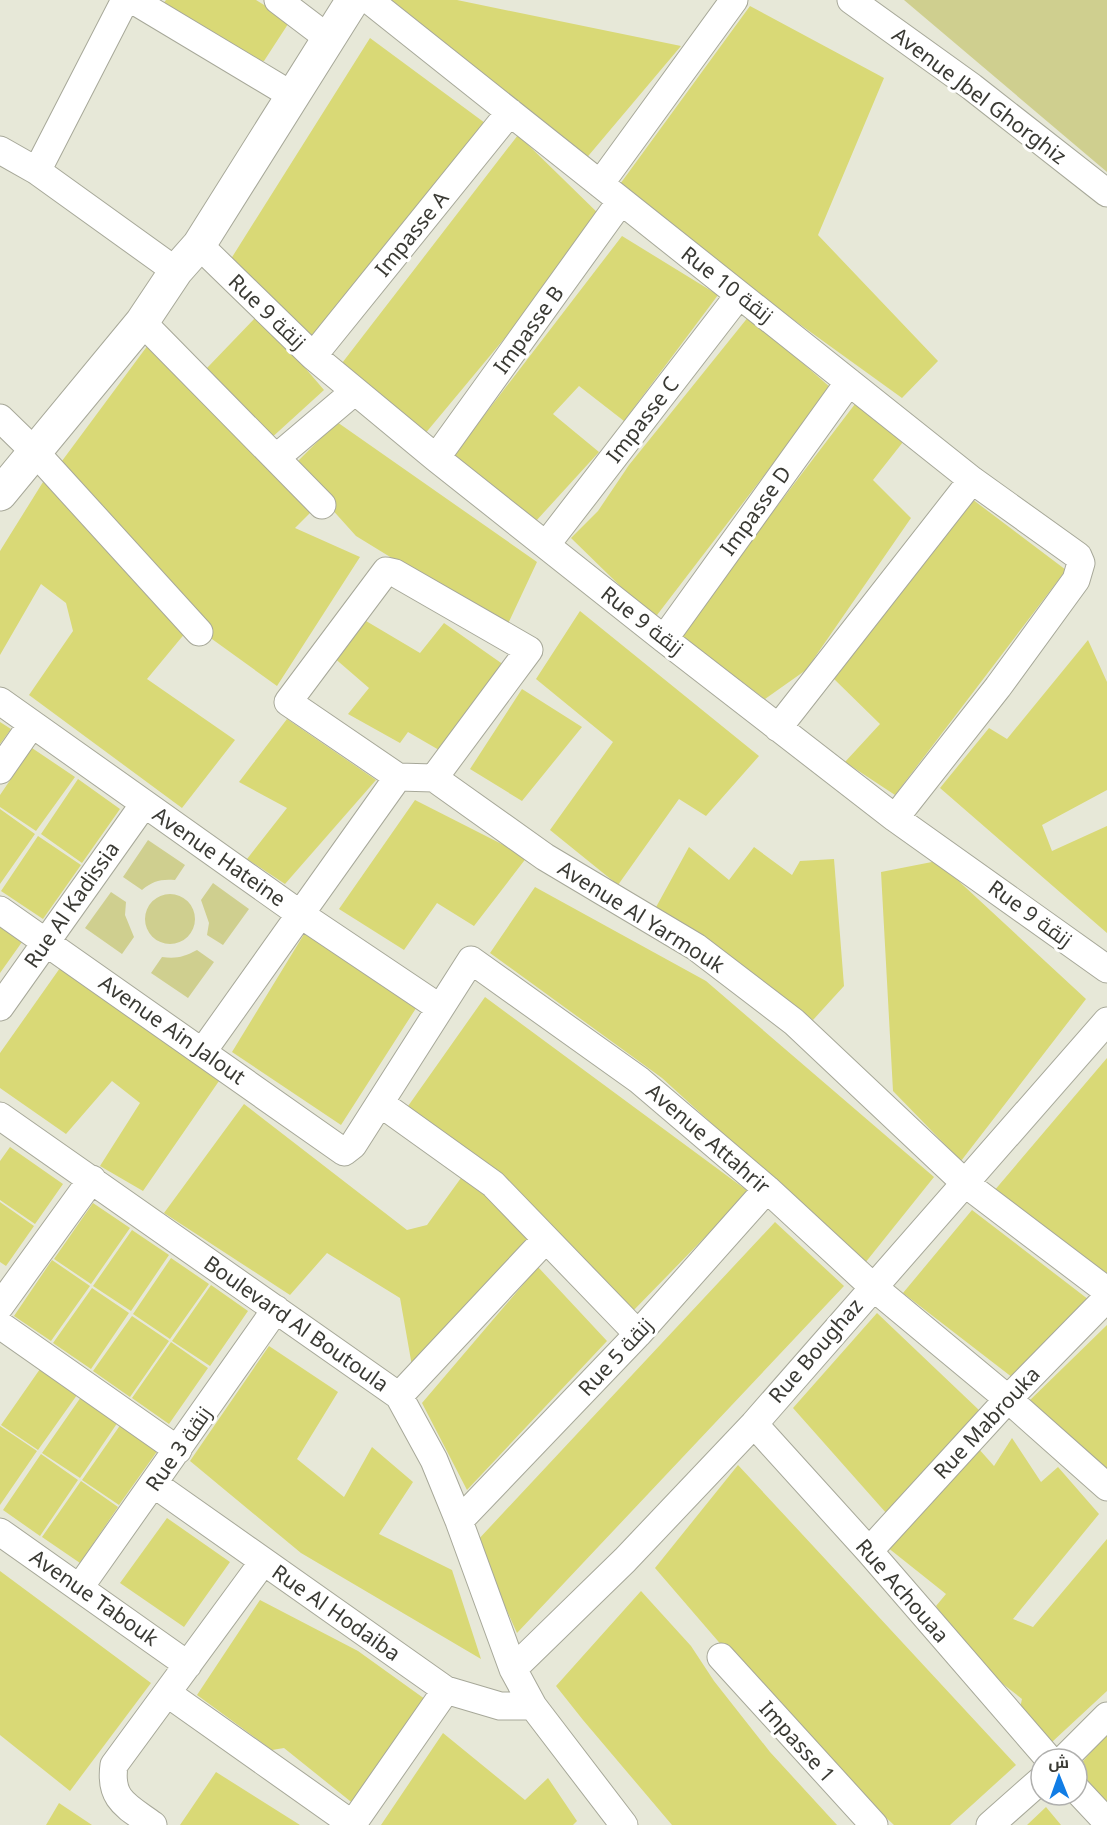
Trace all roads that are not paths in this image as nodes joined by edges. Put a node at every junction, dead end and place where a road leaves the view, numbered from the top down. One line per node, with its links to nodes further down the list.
1 (124, 0): 12 (street)
2 (133, 0): 9 (street)
3 (278, 0): 8 (street)
4 (353, 0): 8 (street)
5 (369, 0): 10 (street, Rue 10 زنقة)
6 (735, 0): 13 (street)
7 (851, 0): 14 (street, Avenue Jbel Ghorghiz)
8 (328, 38): 9 (street)
9 (293, 96): 16 (street)
10 (510, 112): 13 (street, Rue 10 زنقة); 20 (street, Impasse A)
11 (0, 150): 12 (street)
12 (37, 171): 17 (street)
13 (600, 184): 15 (street, Rue 10 زنقة)
14 (1107, 193)
15 (621, 201): 18 (street, Rue 10 زنقة); 26 (street, Impasse B)
16 (199, 245): 17 (street); 20 (street, Rue 9 زنقة)
17 (176, 271): 19 (street)
18 (739, 295): 21 (street, Rue 10 زنقة); 30 (street, Impasse C)
19 (142, 322): 24 (street); 25 (street)
20 (313, 356): 22 (street, Rue 9 زنقة)
21 (849, 382): 27 (street, Rue 10 زنقة); 32 (street, Impasse D)
22 (355, 391): 25 (street); 26 (street, Rue 9 زنقة)
23 (0, 418): 24 (street)
24 (36, 453): 28 (street); 31 (street)
25 (277, 457): 29 (street)
26 (436, 458): 30 (street, Rue 9 زنقة)
27 (972, 480): 35 (street); 40 (street, Rue 10 زنقة)
28 (0, 494)
29 (322, 505)
30 (546, 545): 32 (street, Rue 9 زنقة)
31 (200, 632)
32 (664, 639): 35 (street, Rue 9 زنقة)
33 (0, 701): 34 (street, Avenue Hateine)
34 (32, 724): 36 (street); 39 (street, Avenue Hateine)
35 (778, 728): 40 (street, Rue 9 زنقة)
36 (0, 770)
37 (398, 777): 38 (street); 38 (street); 42 (street)
38 (434, 778): 53 (street, Avenue Al Yarmouk)
39 (144, 804): 42 (street, Avenue Hateine); 43 (street, Rue Al Kadissia)
40 (896, 818): 44 (street, Rue 9 زنقة)
41 (0, 910): 43 (street, Avenue Ain Jalout)
42 (300, 914): 46 (street, Avenue Hateine); 48 (street)
43 (46, 942): 45 (street, Rue Al Kadissia); 48 (street, Avenue Ain Jalout)
44 (1107, 969)
45 (0, 1007)
46 (440, 1008): 49 (street, Avenue Attahrir); 54 (street, Avenue Attahrir)
47 (1107, 1021): 53 (street, Rue Boughaz)
48 (203, 1051): 51 (street, Avenue Ain Jalout)
49 (380, 1103): 51 (street, Avenue Attahrir); 55 (street)
50 (0, 1116): 52 (street, Boulevard Al Boutoula)
51 (344, 1152)
52 (92, 1179): 59 (street); 60 (street, Boulevard Al Boutoula)
53 (966, 1184): 56 (street, Rue Boughaz); 57 (street, Avenue Al Yarmouk)
54 (767, 1189): 56 (street, Avenue Attahrir); 62 (street, Rue 5 زنقة)
55 (546, 1239): 62 (street); 63 (street)
56 (872, 1286): 64 (street, Avenue Attahrir); 65 (street, Rue Boughaz)
57 (1107, 1291)
58 (1107, 1298): 64 (street, Rue Mabrouka)
59 (0, 1306)
60 (276, 1309): 63 (street, Boulevard Al Boutoula); 66 (street, Rue 3 زنقة)
61 (0, 1325): 66 (street)
62 (638, 1334): 69 (street, Rue 5 زنقة)
63 (399, 1396): 69 (street, Boulevard Al Boutoula)
64 (1008, 1399): 68 (street, Avenue Attahrir); 71 (street, Rue Mabrouka)
65 (754, 1424): 71 (street, Rue Achouaa); 76 (street, Rue Boughaz)
66 (178, 1450): 67 (street, Rue 3 زنقة)
67 (154, 1484): 72 (street, Rue Al Hodaiba); 73 (street, Rue 3 زنقة)
68 (1107, 1487)
69 (459, 1521): 76 (street, Boulevard Al Boutoula)
70 (0, 1532): 73 (street, Avenue Tabouk)
71 (869, 1551): 81 (street, Rue Achouaa)
72 (263, 1562): 75 (street); 77 (street, Rue Al Hodaiba)
73 (80, 1587): 75 (street, Avenue Tabouk)
74 (722, 1657): 89 (street, Impasse 1)
75 (188, 1665): 78 (street)
76 (513, 1669): 79 (street, Boulevard Al Boutoula)
77 (446, 1690): 79 (street, Rue Al Hodaiba); 87 (street)
78 (167, 1693): 86 (street); 87 (street)
79 (533, 1706): 88 (street, Boulevard Al Boutoula)
80 (1107, 1716): 82 (street)
81 (1039, 1747)
82 (1076, 1747)
83 (1029, 1791): 90 (street)
84 (1089, 1803): 85 (street)
85 (1107, 1822)
86 (153, 1825)
87 (352, 1825)
88 (624, 1825)
89 (874, 1825)
90 (990, 1825)

